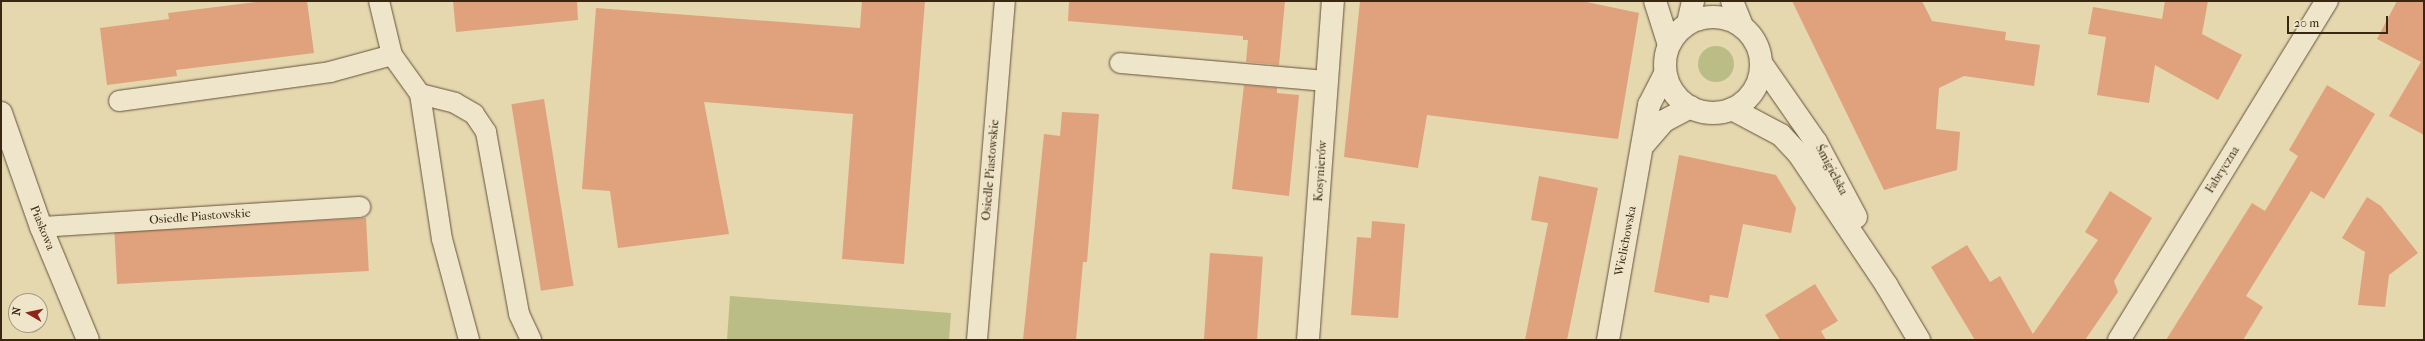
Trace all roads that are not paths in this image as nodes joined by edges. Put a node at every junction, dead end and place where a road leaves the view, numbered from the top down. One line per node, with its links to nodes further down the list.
1 (379, 1): 11 (lane)
2 (1005, 1): 28 (lane, Osiedle Piastowskie)
3 (1333, 1): 15 (street, Kosynierów)
4 (1655, 1): 10 (street)
5 (1693, 1): 8 (street)
6 (1732, 1): 9 (street)
7 (2327, 1): 32 (street, Fabryczna)
8 (1688, 23): 9 (street); 10 (street)
9 (1742, 26): 13 (street)
10 (1669, 45): 14 (street)
11 (392, 55): 16 (lane); 17 (lane)
12 (1120, 63): 15 (lane)
13 (1761, 63): 19 (street); 24 (street, Śmigielska)
14 (1665, 73): 18 (street); 21 (street, Wielichowska)
15 (1327, 81): 29 (street, Kosynierów)
16 (420, 94): 26 (lane); 27 (lane)
17 (119, 100)
18 (1690, 107): 19 (street); 21 (street)
19 (1732, 109): 24 (street, Śmigielska)
20 (1, 113): 23 (street, Piaskowa)
21 (1645, 143): 30 (street, Wielichowska)
22 (360, 207): 23 (lane, Osiedle Piastowskie)
23 (41, 227): 25 (street, Piaskowa)
24 (1887, 286): 31 (street, Śmigielska)
25 (88, 340)
26 (469, 340)
27 (531, 340)
28 (977, 340)
29 (1308, 340)
30 (1608, 340)
31 (1919, 340)
32 (2119, 340)

